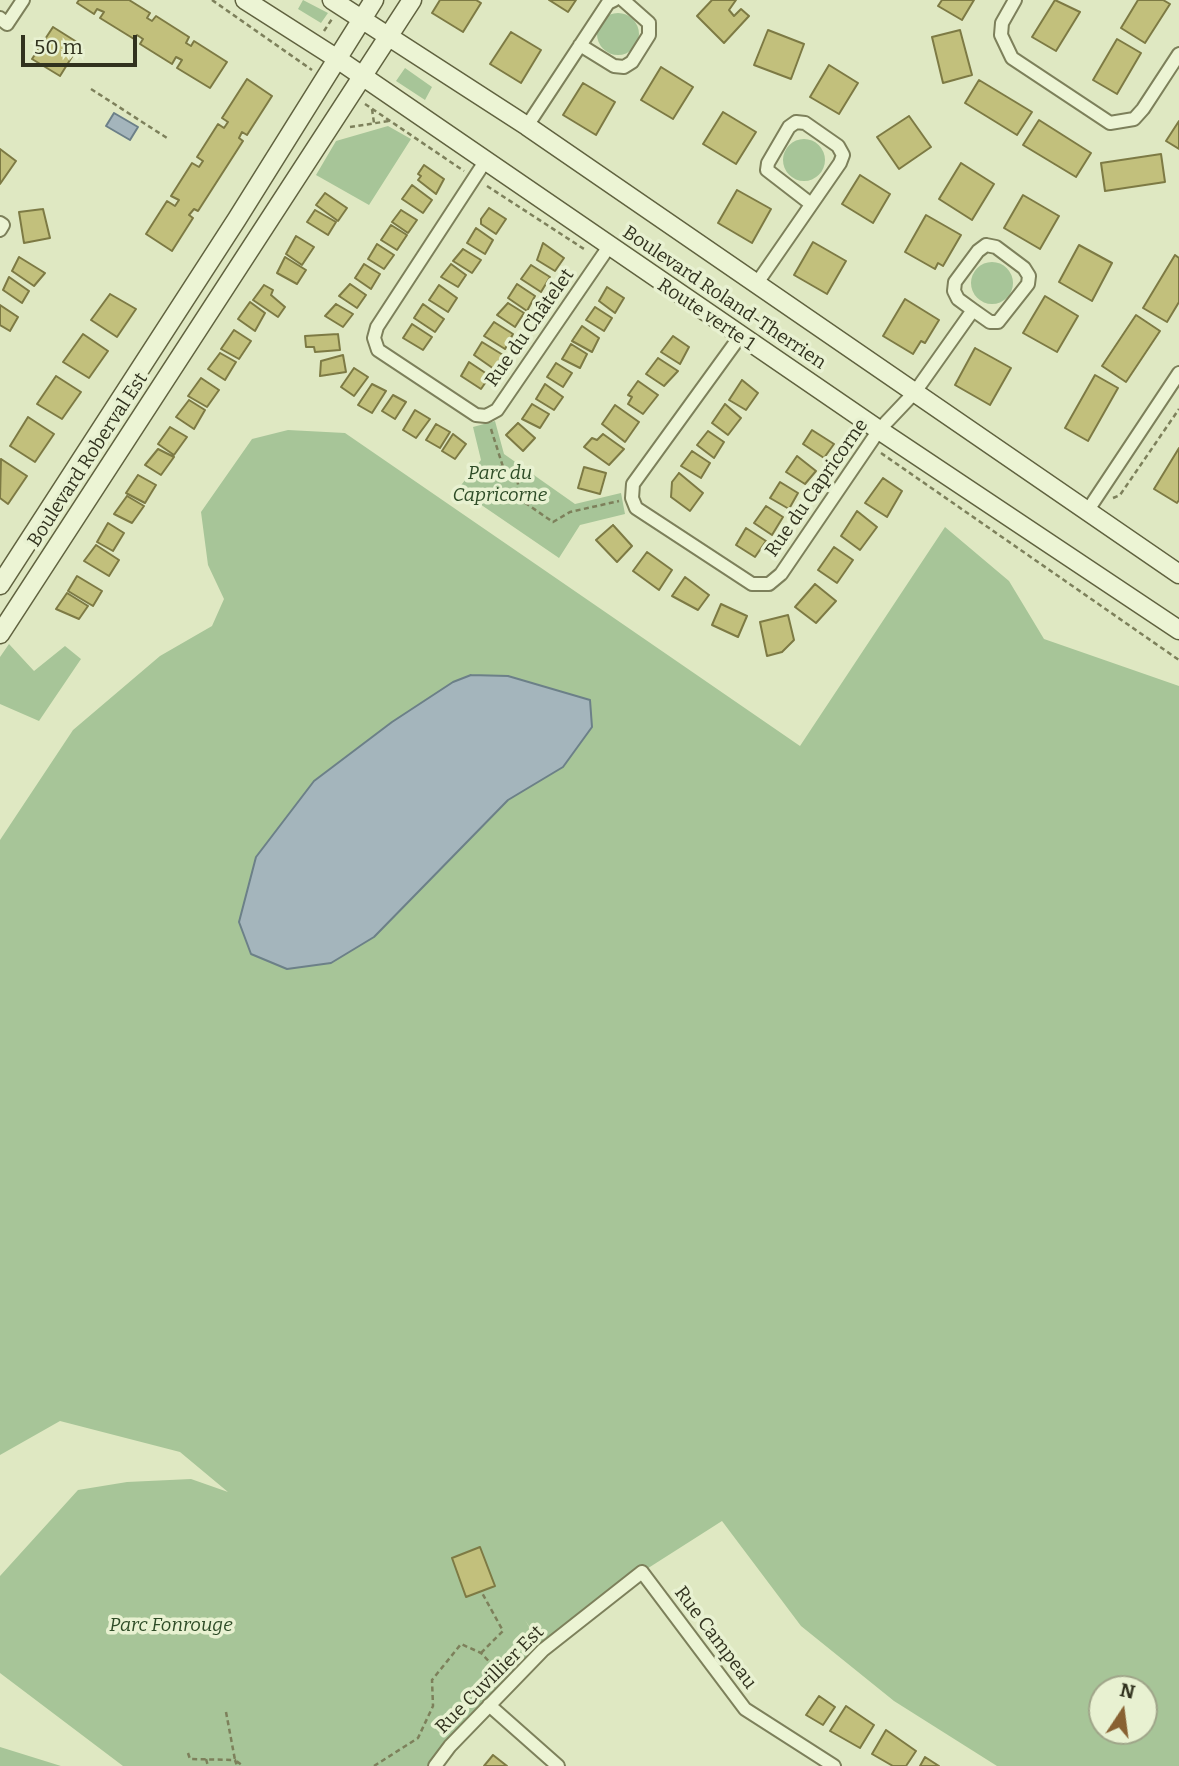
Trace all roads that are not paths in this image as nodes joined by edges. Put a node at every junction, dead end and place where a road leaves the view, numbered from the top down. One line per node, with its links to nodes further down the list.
1 (23, 0): 9 (street)
2 (245, 0): 14 (main road, Boulevard Roland-Therrien)
3 (332, 0): 10 (main road, Boulevard Roland-Therrien)
4 (374, 0): 10 (main road, Boulevard Roberval Est)
5 (412, 0): 11 (main road, Boulevard Roberval Est)
6 (614, 0): 12 (street)
7 (623, 0): 12 (street)
8 (1014, 0): 13 (street)
9 (0, 18)
10 (362, 18): 11 (main road, Boulevard Roland-Therrien); 14 (main road, Boulevard Roberval Est)
11 (390, 36): 15 (main road, Boulevard Roberval Est); 16 (main road, Boulevard Roland-Therrien)
12 (580, 45): 16 (street)
13 (1179, 54)
14 (336, 58): 15 (main road, Boulevard Roland-Therrien); 23 (main road, Boulevard Roberval Est)
15 (365, 77): 17 (main road, Boulevard Roland-Therrien); 24 (main road, Boulevard Roberval Est)
16 (527, 126): 22 (main road, Boulevard Roland-Therrien)
17 (486, 160): 21 (main road, Boulevard Roland-Therrien); 21 (street, Rue du Châtelet)
18 (811, 204): 18 (street); 22 (street)
19 (0, 223): 20 (street)
20 (0, 230)
21 (605, 253): 26 (main road, Boulevard Roland-Therrien)
22 (757, 283): 28 (main road, Boulevard Roland-Therrien)
23 (189, 294): 24 (main road); 32 (main road, Boulevard Roberval Est)
24 (212, 310): 33 (main road, Boulevard Roberval Est)
25 (973, 310): 25 (street); 28 (street, Rue du Capricorne)
26 (741, 335): 29 (main road, Boulevard Roland-Therrien); 29 (street, Rue du Capricorne)
27 (1179, 373): 30 (street)
28 (915, 391): 29 (street, Rue du Capricorne); 30 (main road, Boulevard Roland-Therrien)
29 (874, 438): 34 (main road, Boulevard Roland-Therrien)
30 (1088, 510): 31 (main road, Boulevard Roland-Therrien)
31 (1179, 574)
32 (0, 584)
33 (3, 622)
34 (1179, 630)
35 (642, 1572): 36 (street, Rue Cuvillier Est); 39 (street, Rue Campeau)
36 (489, 1705): 37 (street, Rue Cuvillier Est); 38 (street)
37 (435, 1766)
38 (558, 1766)
39 (834, 1766)

